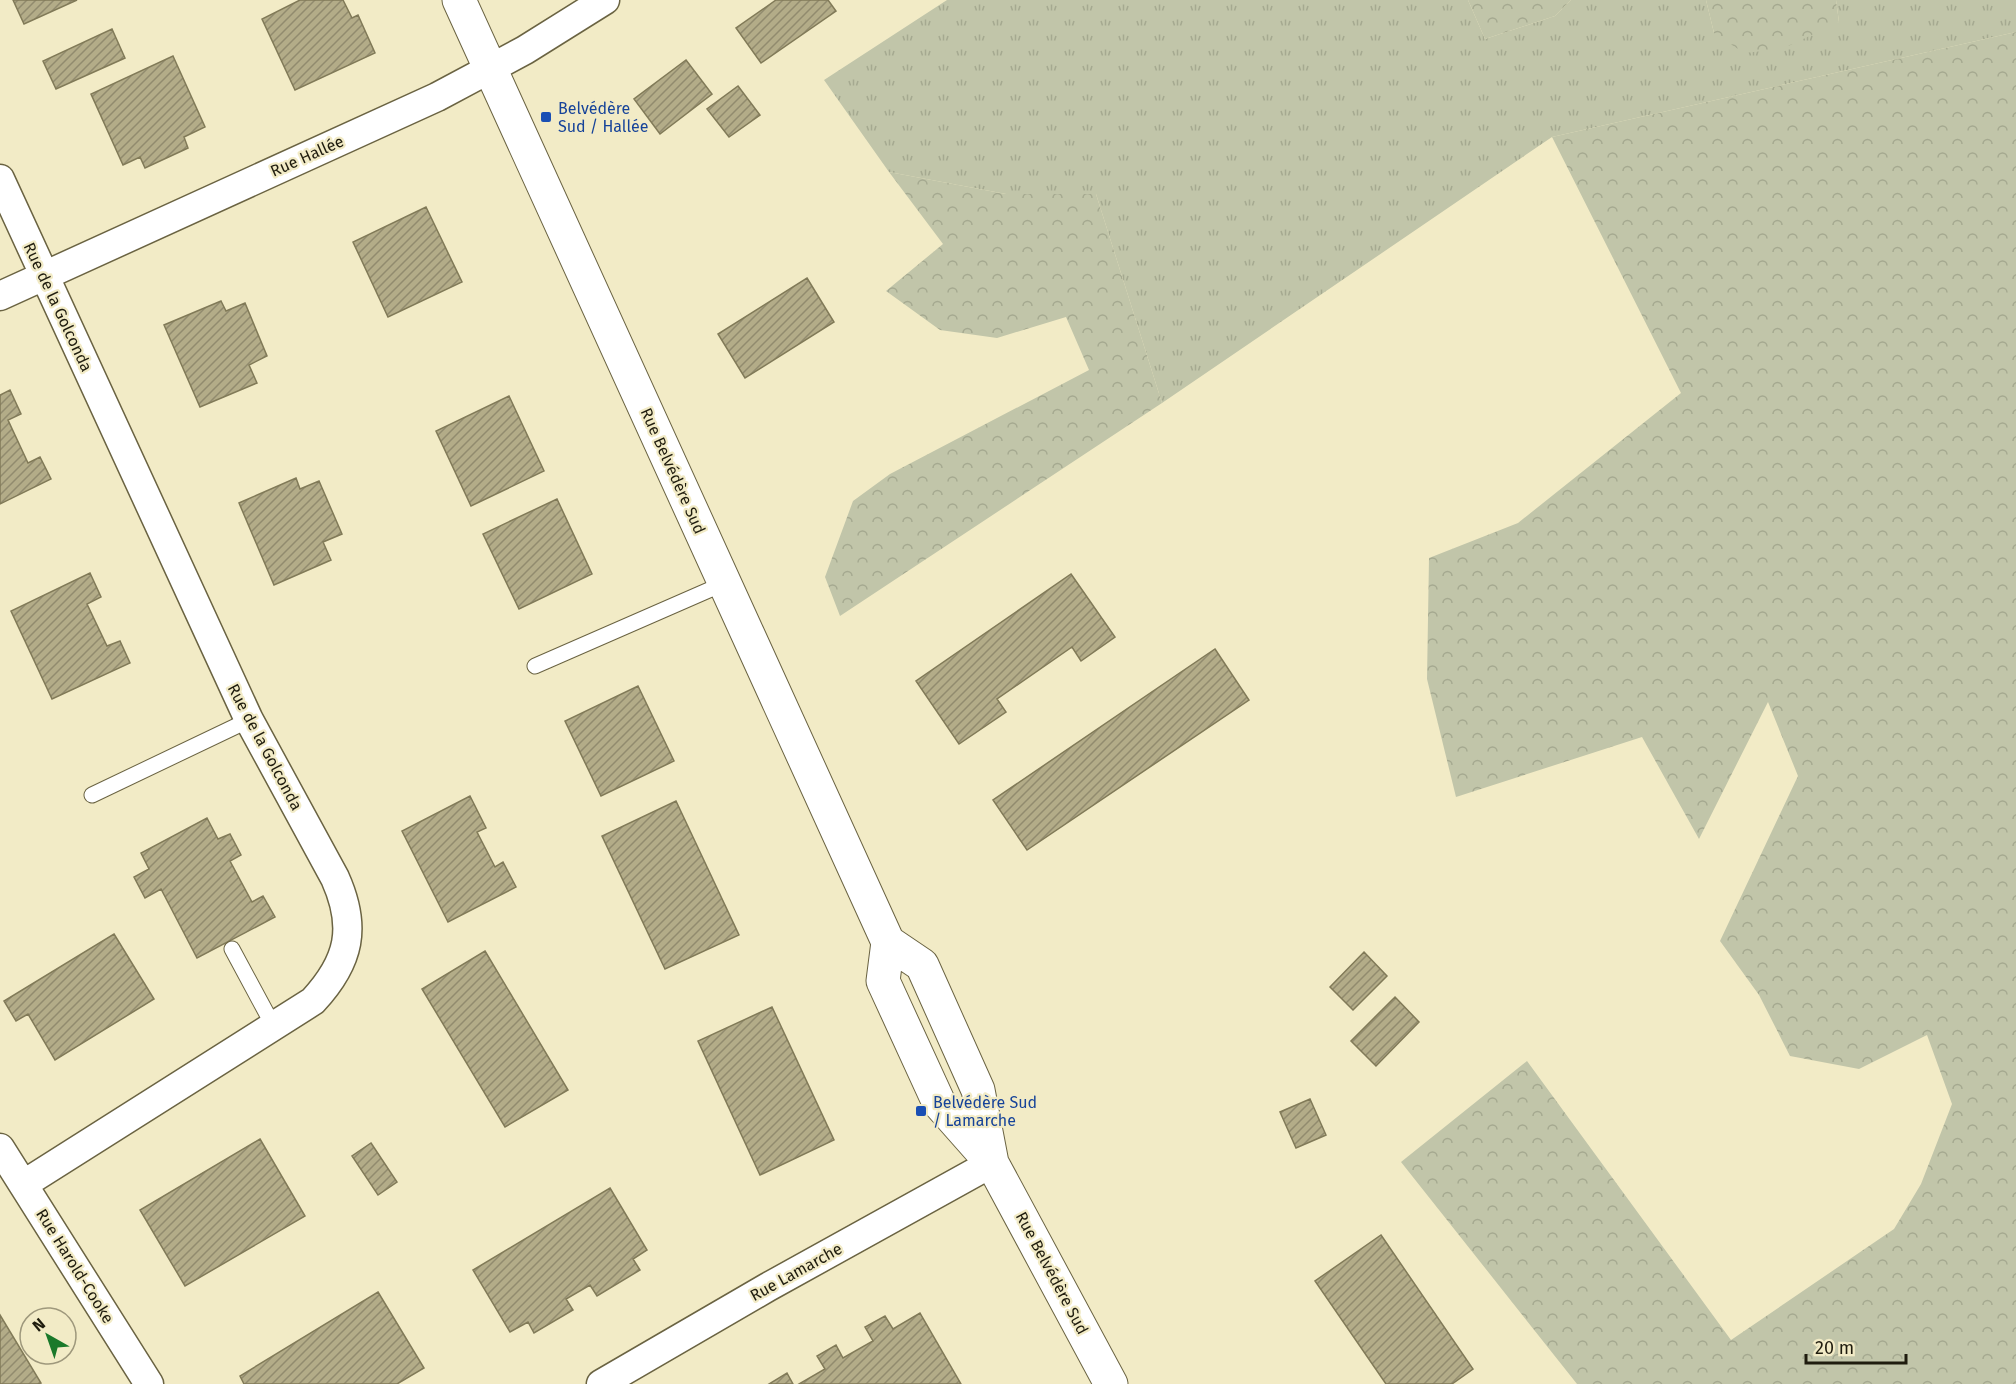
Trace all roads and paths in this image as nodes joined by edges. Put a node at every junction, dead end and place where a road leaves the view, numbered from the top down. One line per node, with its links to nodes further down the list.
1 (459, 0): 3 (street, Rue Belvédère Sud)
2 (605, 0): 3 (street, Rue Hallée)
3 (490, 70): 5 (street, Rue Hallée); 7 (street, Rue Belvédère Sud)
4 (0, 179): 5 (street, Rue de la Golconda)
5 (44, 276): 6 (street, Rue Hallée); 9 (street, Rue de la Golconda)
6 (0, 296)
7 (725, 583): 8 (lane); 14 (street, Rue Belvédère Sud)
8 (535, 666)
9 (249, 720): 10 (lane); 12 (street, Rue de la Golconda)
10 (92, 795)
11 (232, 949): 12 (lane)
12 (274, 1027): 15 (street, Rue de la Golconda)
13 (0, 1148): 15 (street, Rue Harold-Cooke)
14 (992, 1162): 17 (street, Rue Lamarche); 18 (street, Rue Belvédère Sud)
15 (24, 1184): 16 (street, Rue Harold-Cooke)
16 (149, 1384)
17 (601, 1384)
18 (1111, 1384)

